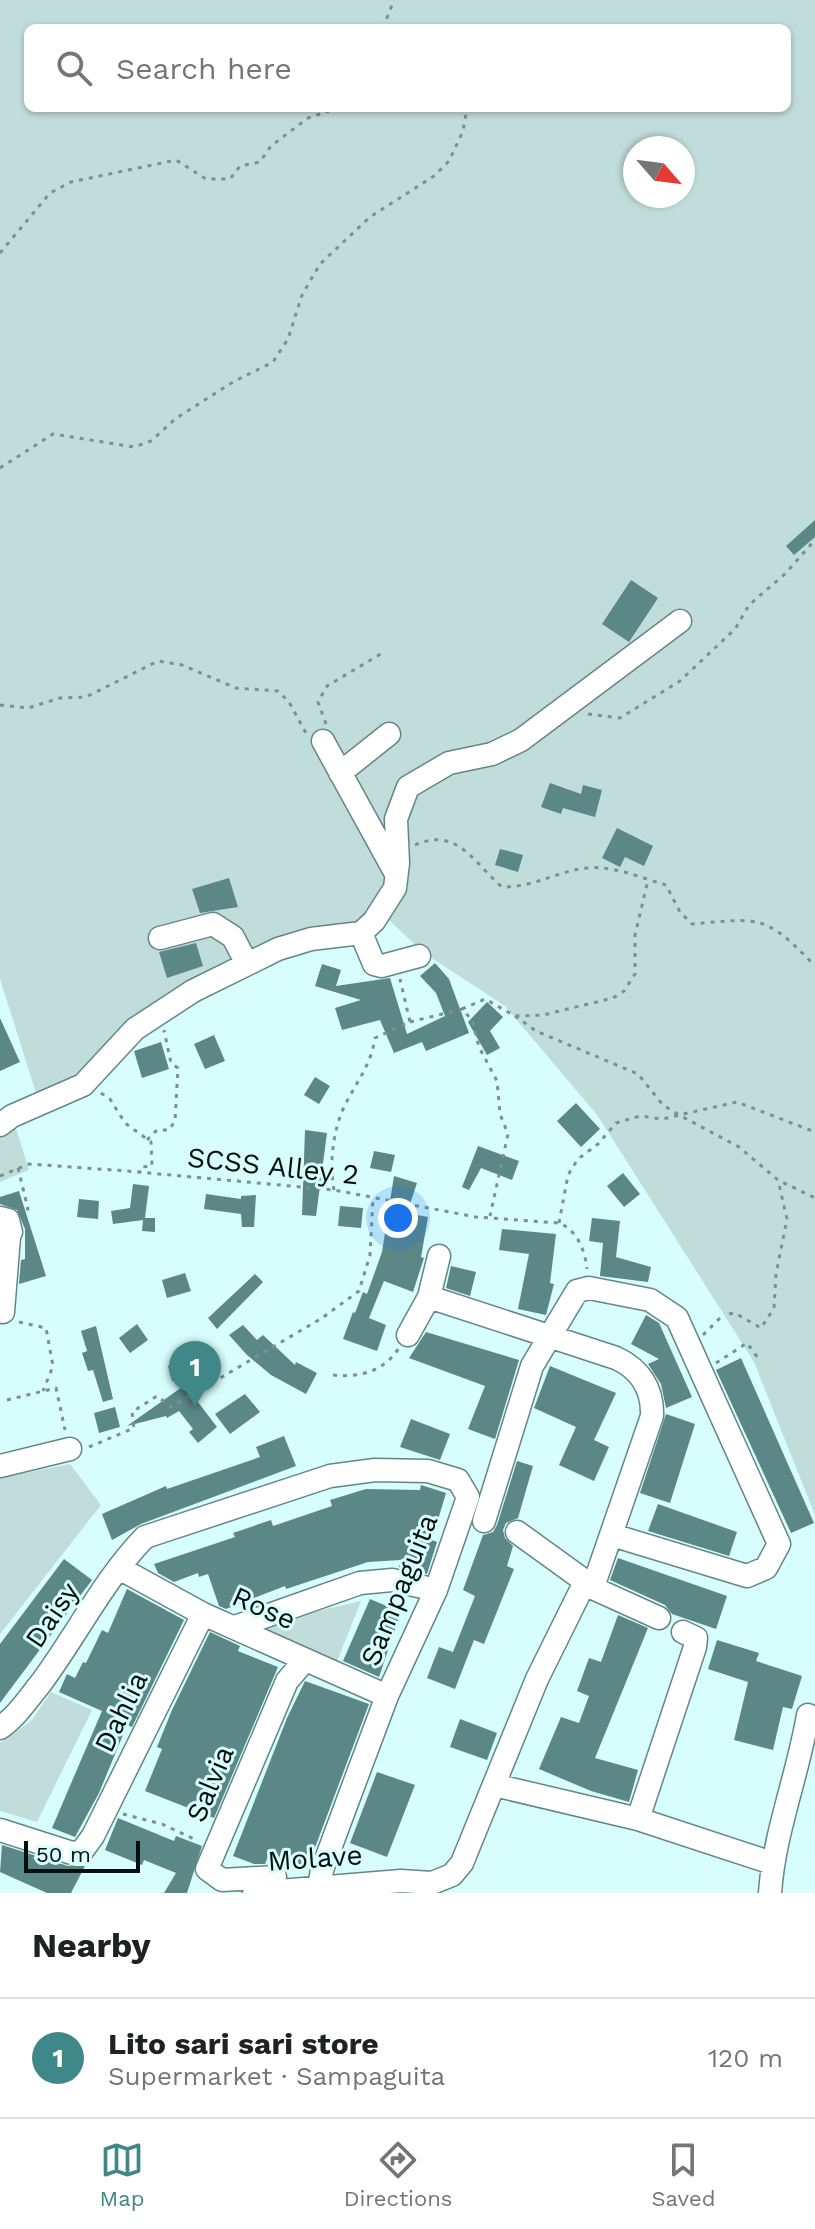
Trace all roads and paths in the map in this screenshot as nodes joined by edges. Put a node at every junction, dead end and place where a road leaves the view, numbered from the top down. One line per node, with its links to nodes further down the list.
1 (394, 0): 2 (path)
2 (385, 24)
3 (326, 112): 5 (path)
4 (466, 112): 6 (path)
5 (0, 253)
6 (0, 468)
7 (814, 541): 11 (path)
8 (680, 621): 11 (street)
9 (384, 652): 13 (path)
10 (0, 705): 13 (path)
11 (570, 706): 15 (street)
12 (389, 734): 14 (street)
13 (316, 740): 14 (street)
14 (340, 773): 16 (street)
15 (396, 839): 16 (street); 17 (path)
16 (398, 876): 18 (street)
17 (648, 880): 23 (path); 26 (path)
18 (361, 933): 21 (street); 22 (street)
19 (160, 938): 21 (street)
20 (419, 956): 22 (street)
21 (247, 964): 25 (street)
22 (397, 964): 27 (path)
23 (815, 966)
24 (462, 1009): 26 (path); 27 (path); 41 (path)
25 (162, 1011): 28 (street); 32 (path)
26 (515, 1016): 29 (path)
27 (410, 1022): 37 (path)
28 (89, 1081): 30 (street); 32 (path)
29 (679, 1115): 31 (path); 36 (path); 42 (path)
30 (0, 1125)
31 (815, 1132)
32 (147, 1140): 34 (path)
33 (18, 1168): 34 (path, SCSS Alley 2); 35 (path); 40 (path)
34 (140, 1172): 37 (path, SCSS Alley 2)
35 (0, 1176)
36 (778, 1180): 39 (path); 48 (path)
37 (334, 1190): 38 (path, SCSS Alley 2)
38 (373, 1198): 41 (path, SCSS Alley 2); 58 (path)
39 (815, 1198)
40 (28, 1209)
41 (490, 1216): 42 (path, SCSS Alley 2)
42 (559, 1223): 45 (path)
43 (3, 1232): 47 (street)
44 (439, 1256): 46 (street)
45 (589, 1288): 50 (street); 52 (street)
46 (429, 1297): 50 (street, Molave); 51 (street)
47 (6, 1303): 56 (path)
48 (729, 1314)
49 (720, 1318): 52 (path)
50 (550, 1334): 60 (street); 62 (street, Molave)
51 (408, 1335): 55 (path)
52 (689, 1343): 54 (street)
53 (758, 1358): 54 (path)
54 (703, 1371): 62 (street)
55 (333, 1375)
56 (43, 1391): 57 (path); 58 (path)
57 (7, 1400)
58 (70, 1449): 59 (street)
59 (0, 1466)
60 (484, 1521)
61 (517, 1532): 64 (street)
62 (612, 1535): 64 (street, Molave)
63 (119, 1568): 65 (street, Sampaguita); 66 (street, Rose); 73 (street, Daisy)
64 (589, 1586): 67 (street); 74 (street, Molave)
65 (436, 1590): 68 (street); 71 (street, Sampaguita)
66 (203, 1614): 68 (street, Rose); 75 (street, Dahlia)
67 (659, 1618)
68 (235, 1627): 70 (street, Rose)
69 (683, 1632): 76 (street)
70 (305, 1660): 71 (street, Rose); 78 (street, Salvia)
71 (387, 1696): 81 (street, Sampaguita)
72 (808, 1715): 79 (street)
73 (0, 1728)
74 (494, 1785): 76 (street); 82 (street, Molave)
75 (106, 1810): 77 (street, Dahlia); 78 (path)
76 (638, 1819): 79 (street)
77 (0, 1830)
78 (223, 1832): 80 (street, Salvia)
79 (772, 1863): 84 (street)
80 (275, 1877)
81 (319, 1887): 82 (street, Molave); 83 (street, Molave)
82 (395, 1887)
83 (254, 1893)
84 (770, 1893)

